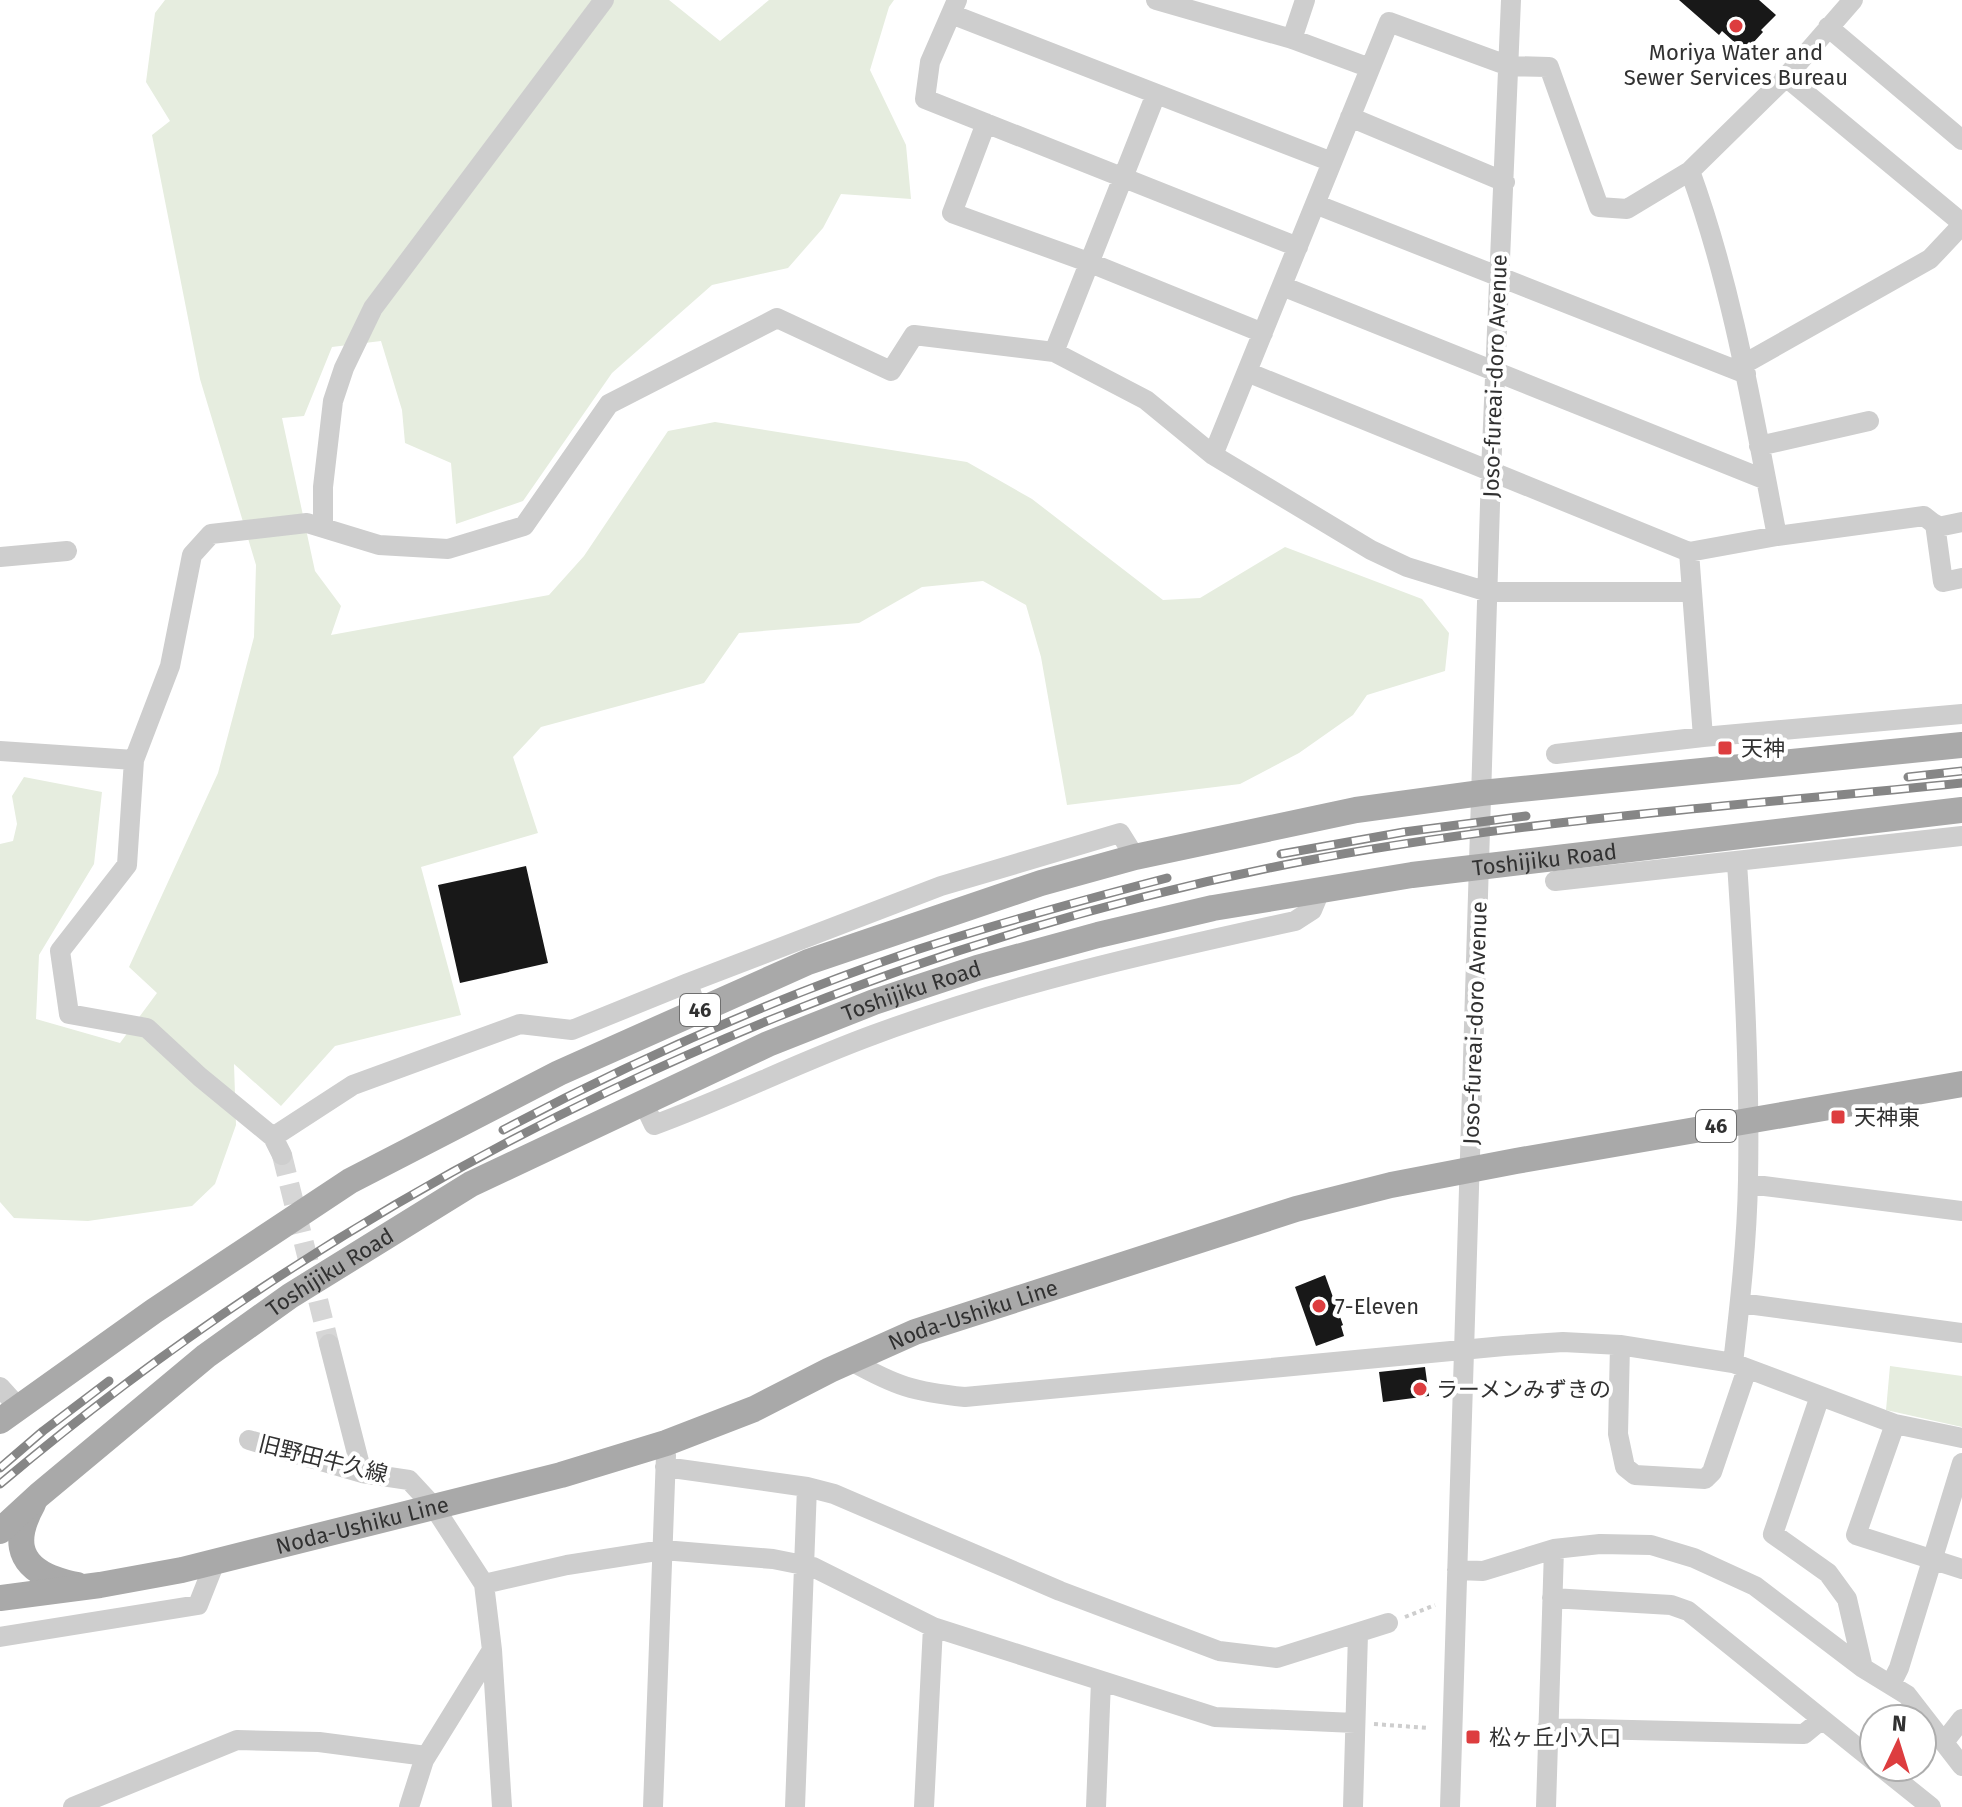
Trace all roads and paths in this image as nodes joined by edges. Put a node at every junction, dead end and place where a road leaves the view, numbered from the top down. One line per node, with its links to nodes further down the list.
1 (604, 0): 38 (street)
2 (1156, 0): 8 (street)
3 (1305, 0): 8 (street)
4 (1511, 0): 9 (street, Joso-fureai-doro Avenue)
5 (1853, 0): 7 (street)
6 (954, 7): 12 (street); 14 (street)
7 (1828, 27): 11 (street); 15 (street)
8 (1292, 39): 10 (street)
9 (1509, 66): 10 (street); 17 (street); 19 (street, Joso-fureai-doro Avenue)
10 (1370, 68): 13 (street)
11 (1786, 77): 17 (street); 21 (street)
12 (1156, 94): 16 (street); 18 (street)
13 (1350, 117): 16 (street); 19 (street)
14 (986, 123): 18 (street); 23 (street)
15 (1962, 140)
16 (1332, 162): 20 (street)
17 (1690, 171): 28 (street)
18 (1123, 177): 22 (street); 23 (street)
19 (1505, 182): 24 (street, Joso-fureai-doro Avenue)
20 (1315, 204): 22 (street); 24 (street)
21 (1962, 224): 28 (street)
22 (1298, 247): 25 (street)
23 (1088, 262): 26 (street); 27 (street)
24 (1499, 276): 28 (street); 30 (street, Joso-fureai-doro Avenue)
25 (1282, 286): 26 (street); 30 (street)
26 (1263, 333): 29 (street)
27 (1054, 352): 33 (street); 38 (street)
28 (1745, 369): 32 (street)
29 (1247, 372): 33 (street); 34 (street)
30 (1494, 372): 34 (street, Joso-fureai-doro Avenue); 35 (street)
31 (1869, 421): 32 (street)
32 (1759, 446): 35 (street)
33 (1213, 455): 44 (street)
34 (1491, 472): 41 (street); 44 (street, Joso-fureai-doro Avenue)
35 (1766, 480): 39 (street)
36 (1962, 522): 37 (street)
37 (1935, 524): 39 (street); 43 (street)
38 (323, 528): 52 (street)
39 (1777, 536): 41 (street)
40 (67, 551): 42 (street)
41 (1689, 552): 45 (street)
42 (0, 557)
43 (1962, 578)
44 (1488, 592): 45 (street); 54 (street, Joso-fureai-doro Avenue)
45 (1691, 592): 47 (street)
46 (1962, 714): 47 (street)
47 (1703, 737): 48 (street)
48 (1643, 744): 51 (street); 53 (street)
49 (1962, 745): 53 (main road, 46)
50 (0, 751): 52 (street)
51 (1556, 754)
52 (134, 760): 63 (street)
53 (1645, 775): 54 (main road, 46)
54 (1481, 793): 59 (main road, 46); 61 (street, Joso-fureai-doro Avenue)
55 (1962, 810): 56 (main road, Toshijiku Road)
56 (1920, 828): 57 (street); 58 (main road, Toshijiku Road); 60 (street)
57 (1962, 836)
58 (1684, 856): 60 (street); 61 (main road, Toshijiku Road); 62 (street)
59 (1135, 857): 63 (street); 64 (main road, 46)
60 (1737, 863): 66 (street)
61 (1479, 868): 67 (street, Joso-fureai-doro Avenue); 87 (main road, Toshijiku Road)
62 (1555, 881)
63 (688, 983): 64 (street)
64 (698, 1011): 79 (main road, 46)
65 (1962, 1084): 66 (main road, Noda-Ushiku Line / 46)
66 (1748, 1121): 67 (main road, Noda-Ushiku Line / 46); 68 (street)
67 (1470, 1169): 74 (street, Joso-fureai-doro Avenue); 75 (main road, Noda-Ushiku Line / 46)
68 (1748, 1184): 69 (street); 70 (street)
69 (1962, 1211)
70 (1740, 1303): 71 (street); 76 (street)
71 (1962, 1333)
72 (329, 1344): 85 (street)
73 (1620, 1345): 74 (street); 76 (street); 76 (street)
74 (1464, 1351): 75 (street); 96 (street, Joso-fureai-doro Avenue)
75 (851, 1361): 83 (main road, Noda-Ushiku Line / 46)
76 (1740, 1366): 78 (street)
77 (0, 1387): 79 (street)
78 (1820, 1396): 80 (street); 107 (street)
79 (9, 1414)
80 (1895, 1424): 81 (street); 92 (street)
81 (1962, 1438)
82 (249, 1440): 85 (street, 旧野田牛久線)
83 (666, 1455): 86 (street); 88 (main road, Noda-Ushiku Line / 46); 91 (street)
84 (1962, 1463): 92 (street)
85 (362, 1473): 88 (street, 旧野田牛久線)
86 (807, 1487): 94 (street); 104 (street)
87 (39, 1495): 89 (main road, Toshijiku Road); 98 (main road)
88 (434, 1507): 93 (main road, Noda-Ushiku Line / 46); 97 (street, 旧野田牛久線)
89 (0, 1531)
90 (1554, 1549): 96 (street); 100 (street); 107 (street)
91 (663, 1550): 94 (street); 97 (street); 123 (street)
92 (1933, 1560): 95 (street); 109 (street)
93 (215, 1562): 98 (main road, Noda-Ushiku Line / 46); 105 (street)
94 (803, 1565): 103 (street); 124 (street)
95 (1962, 1569)
96 (1457, 1570): 128 (street, Joso-fureai-doro Avenue)
97 (484, 1584): 106 (street)
98 (100, 1585): 99 (main road, Noda-Ushiku Line / 46)
99 (0, 1598)
100 (1552, 1598): 111 (street); 114 (street)
101 (1435, 1605): 102 (path)
102 (1388, 1623): 104 (street)
103 (933, 1627): 108 (street); 125 (street)
104 (1358, 1634): 112 (street)
105 (0, 1637)
106 (492, 1650): 117 (street); 122 (street)
107 (1863, 1668): 109 (street)
108 (1101, 1681): 112 (street); 126 (street)
109 (1891, 1684): 115 (street)
110 (1962, 1719): 115 (street)
111 (1821, 1720): 114 (street); 116 (street)
112 (1355, 1723): 113 (path); 127 (street)
113 (1428, 1728)
114 (1547, 1728): 129 (street)
115 (1944, 1742): 118 (street)
116 (1858, 1749)
117 (426, 1756): 120 (street); 121 (street)
118 (1962, 1766)
119 (1901, 1783): 130 (street)
120 (73, 1807)
121 (409, 1807)
122 (502, 1807)
123 (653, 1807)
124 (795, 1807)
125 (924, 1807)
126 (1096, 1807)
127 (1353, 1807)
128 (1450, 1807)
129 (1546, 1807)
130 (1931, 1807)

